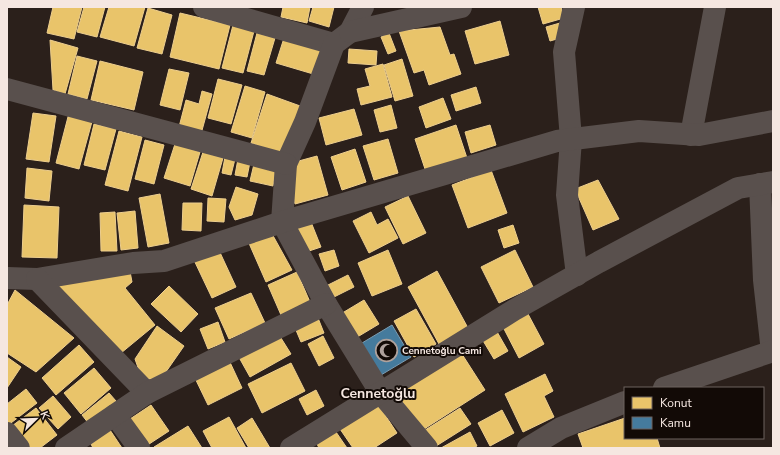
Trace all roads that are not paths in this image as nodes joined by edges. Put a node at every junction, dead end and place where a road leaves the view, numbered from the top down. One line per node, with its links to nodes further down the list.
1 (204, 7): 6 (street)
2 (362, 7): 6 (street)
3 (462, 7): 6 (street)
4 (574, 7): 10 (street)
5 (715, 7): 9 (street)
6 (342, 38): 11 (street)
7 (7, 89): 11 (street)
8 (773, 121): 9 (street)
9 (691, 135): 10 (street)
10 (571, 140): 13 (street); 14 (street)
11 (286, 164): 13 (street)
12 (767, 183): 14 (street); 18 (street)
13 (282, 222): 16 (street); 17 (street)
14 (577, 275): 20 (street)
15 (7, 278): 16 (street)
16 (37, 279): 21 (street)
17 (326, 304): 20 (street); 21 (street)
18 (772, 352): 19 (street)
19 (667, 387)
20 (380, 392): 28 (street); 29 (street)
21 (147, 393): 23 (street)
22 (624, 402): 30 (street)
23 (115, 415): 26 (street); 27 (street)
24 (7, 433): 25 (street)
25 (19, 448)
26 (66, 448)
27 (139, 448)
28 (291, 448)
29 (427, 448)
30 (528, 448)

